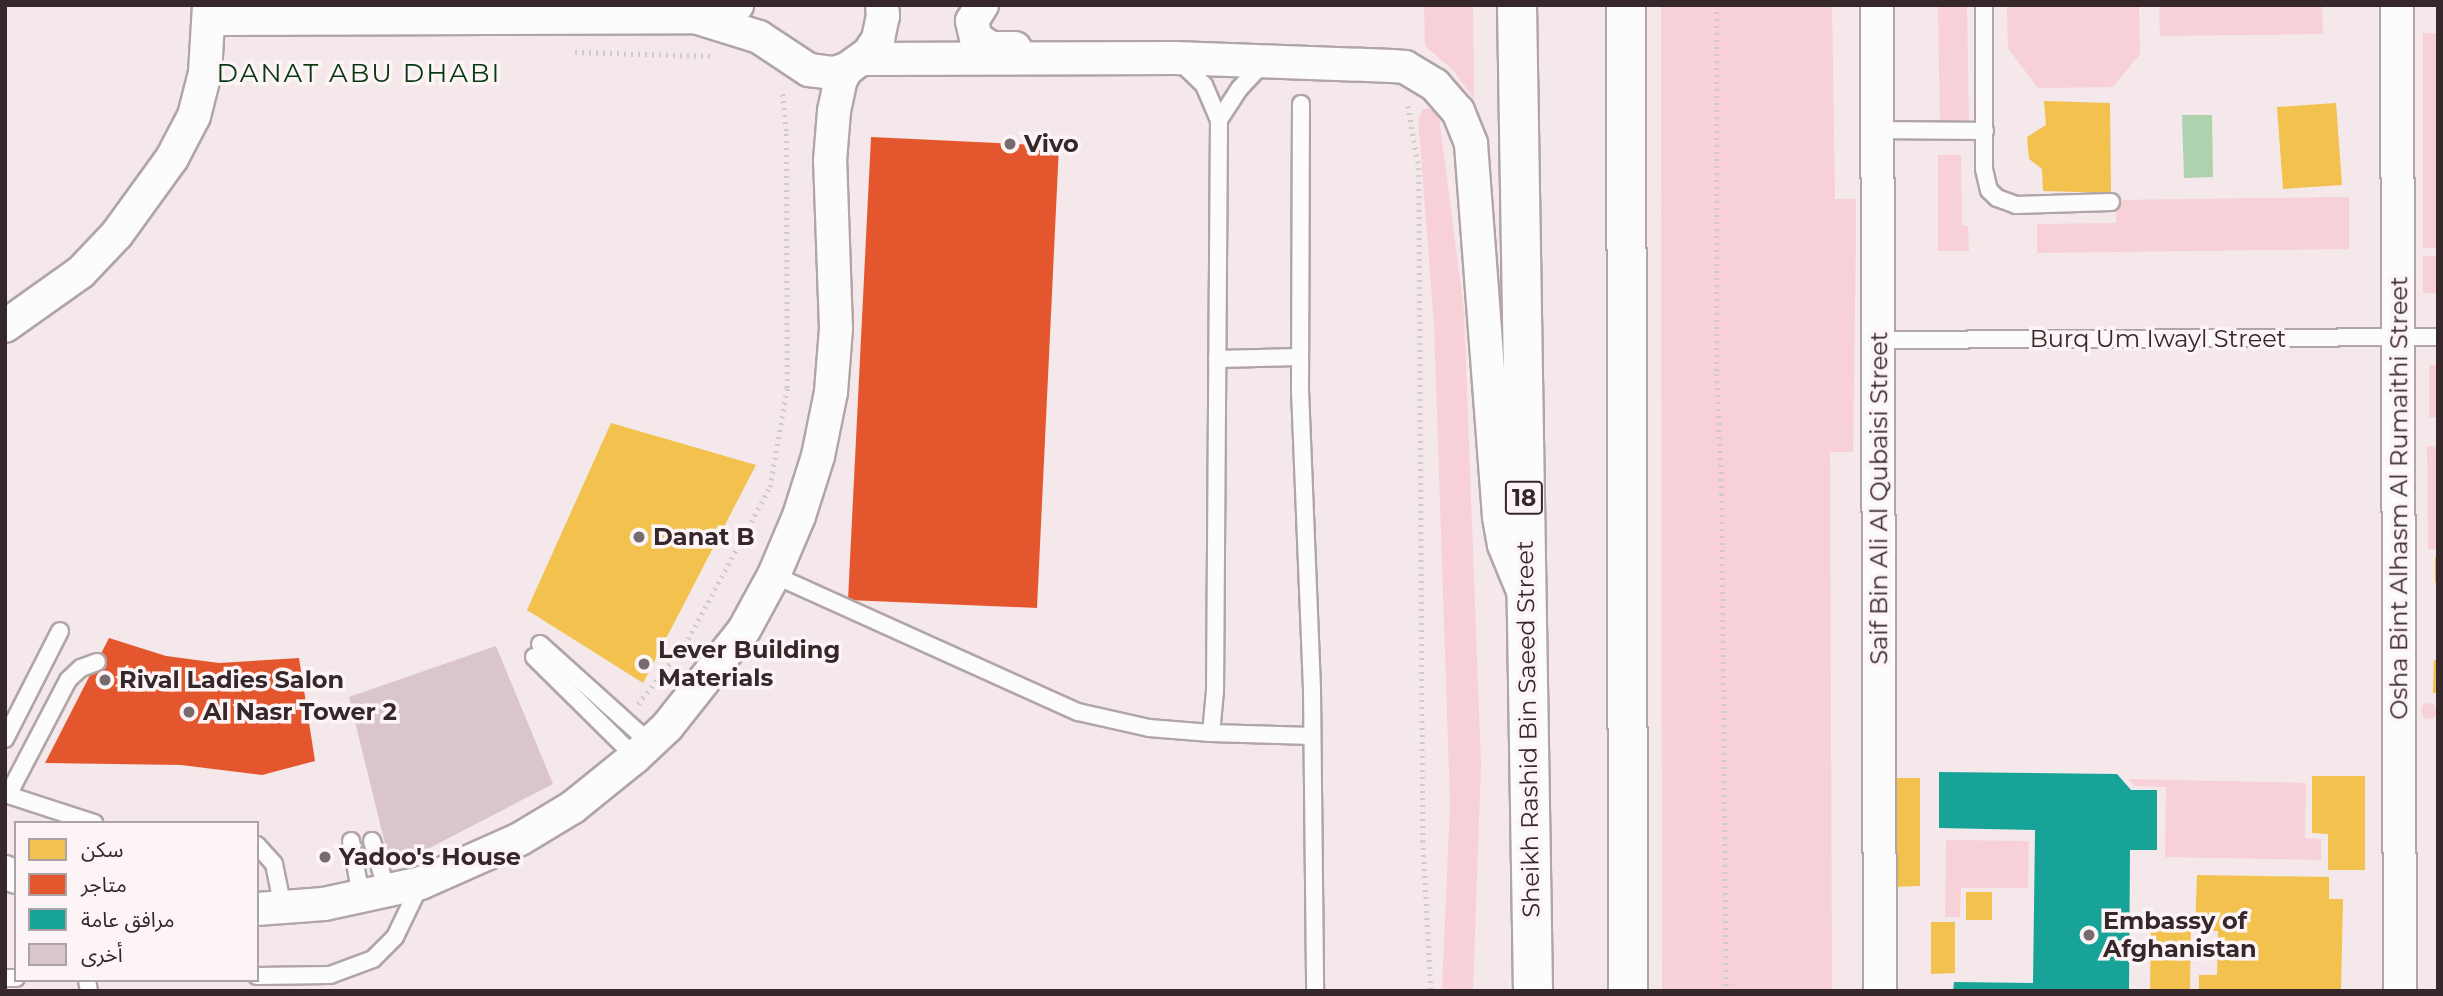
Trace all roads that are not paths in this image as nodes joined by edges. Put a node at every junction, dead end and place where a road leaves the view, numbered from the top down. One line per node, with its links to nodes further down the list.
1 (737, 5): 10 (street)
2 (882, 5): 13 (street)
3 (982, 5): 11 (street)
4 (1517, 5): 26 (main road, Sheikh Rashid Bin Saeed Street / 18)
5 (1626, 5): 44 (main road)
6 (1877, 5): 16 (street, Saif Bin Ali Al Qubaisi Street)
7 (1984, 5): 17 (lane)
8 (2397, 5): 20 (street, Osha Bint Alhasm Al Rumaithi Street)
9 (209, 12): 10 (street); 19 (street)
10 (696, 17): 13 (street)
11 (1175, 58): 12 (street); 13 (street); 15 (lane)
12 (1266, 60): 15 (lane); 26 (street)
13 (854, 64): 25 (street)
14 (1301, 104): 23 (lane)
15 (1219, 120): 24 (lane)
16 (1878, 130): 17 (lane); 22 (street, Saif Bin Ali Al Qubaisi Street)
17 (1985, 131): 18 (lane)
18 (2111, 202)
19 (5, 326)
20 (2399, 337): 21 (lane, Burq Um Iwayl Street); 22 (lane, Burq Um Iwayl Street); 46 (street, Osha Bint Alhasm Al Rumaithi Street)
21 (2438, 337)
22 (1878, 340): 45 (street, Saif Bin Ali Al Qubaisi Street)
23 (1300, 357): 24 (lane); 30 (lane)
24 (1217, 359): 29 (lane)
25 (774, 575): 29 (lane); 32 (street)
26 (1526, 597): 43 (main road, Sheikh Rashid Bin Saeed Street / 18)
27 (60, 631): 31 (lane)
28 (97, 662): 33 (lane)
29 (1211, 733): 30 (lane)
30 (1312, 736): 42 (lane)
31 (5, 739)
32 (643, 750): 32 (lane); 38 (street)
33 (7, 794): 34 (lane)
34 (87, 821)
35 (351, 841): 39 (lane)
36 (372, 841): 39 (lane)
37 (259, 847): 40 (lane)
38 (421, 884): 39 (street); 41 (lane)
39 (374, 894): 40 (street)
40 (270, 909)
41 (259, 976)
42 (1315, 991)
43 (1533, 991)
44 (1628, 991)
45 (1880, 991)
46 (2400, 991)

